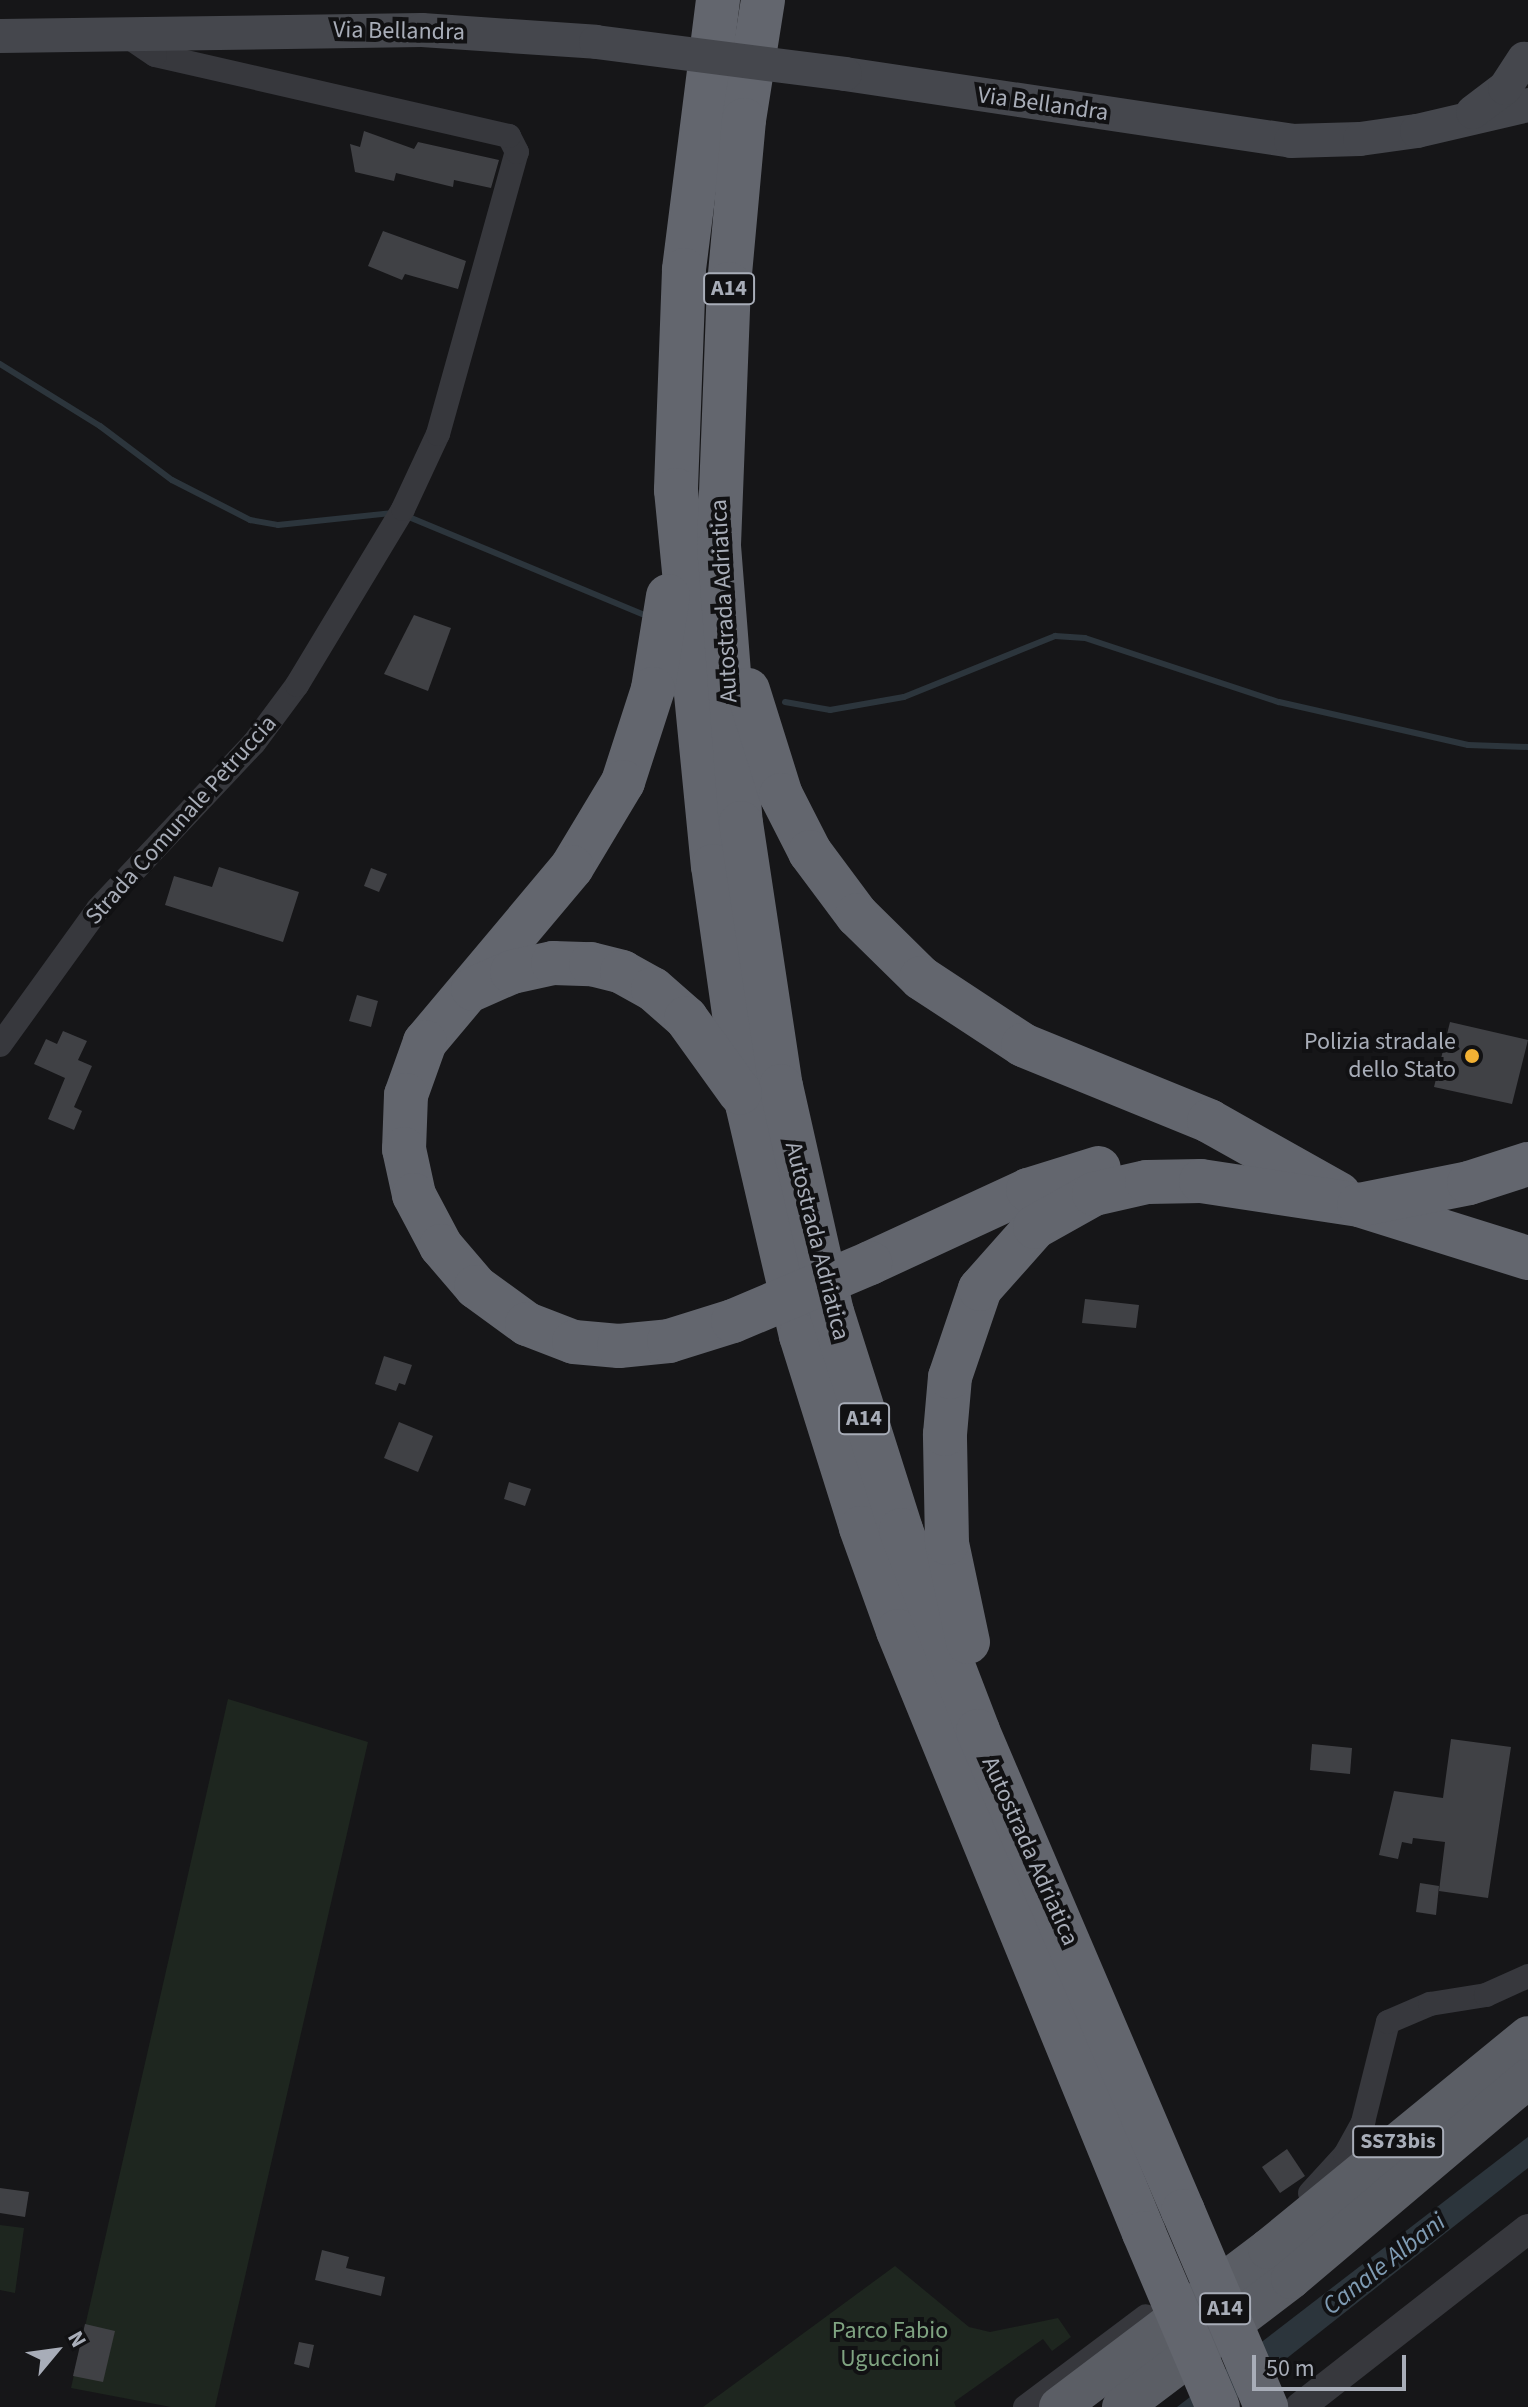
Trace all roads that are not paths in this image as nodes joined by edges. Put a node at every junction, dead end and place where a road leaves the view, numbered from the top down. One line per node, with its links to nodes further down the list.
1 (718, 0): 8 (highway, Autostrada Adriatica / A14)
2 (763, 0): 9 (highway, Autostrada Adriatica / A14)
3 (119, 31): 4 (main road, Via Bellandra); 7 (main road, Via Bellandra, bridge); 11 (street, Strada Comunale Petruccia)
4 (0, 36)
5 (1527, 57): 7 (main road, Via Bellandra)
6 (1528, 105): 7 (main road, Via Bellandra)
7 (1469, 115)
8 (677, 519): 10 (highway, A14); 12 (highway, Autostrada Adriatica / A14)
9 (720, 580): 14 (highway, A14); 16 (highway, Autostrada Adriatica / A14)
10 (471, 990): 12 (highway, A14); 14 (highway, A14, bridge)
11 (0, 1045)
12 (747, 1104): 24 (highway, Autostrada Adriatica / A14, bridge)
13 (1528, 1164): 14 (highway, A14)
14 (1359, 1205): 15 (highway, A14); 16 (highway, A14)
15 (1528, 1258)
16 (1065, 1929): 25 (highway, Autostrada Adriatica / A14, bridge)
17 (1528, 1976): 21 (street)
18 (1528, 2036): 22 (highway, SS73bis)
19 (1528, 2079): 23 (highway, SS73bis)
20 (1528, 2229): 26 (street)
21 (1025, 2407)
22 (1059, 2407)
23 (1122, 2407)
24 (1218, 2407)
25 (1266, 2407)
26 (1300, 2407)

